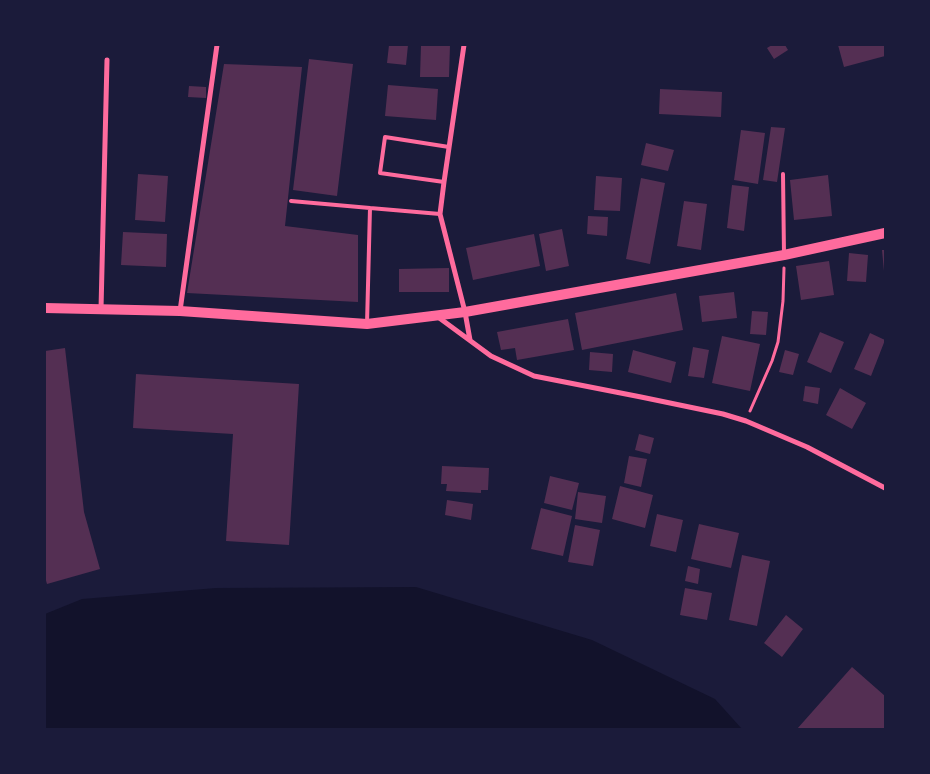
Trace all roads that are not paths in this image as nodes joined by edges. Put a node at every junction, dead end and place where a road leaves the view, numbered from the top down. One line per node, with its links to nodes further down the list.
1 (217, 45): 14 (street)
2 (464, 45): 4 (street)
3 (107, 60): 13 (street)
4 (449, 147): 6 (street); 6 (lane)
5 (783, 174): 11 (lane)
6 (444, 182): 9 (street)
7 (291, 202): 8 (lane)
8 (370, 208): 9 (lane); 17 (lane)
9 (440, 214): 15 (street)
10 (885, 233): 11 (main road)
11 (784, 255): 15 (main road)
12 (45, 308): 13 (main road)
13 (101, 309): 14 (main road)
14 (180, 311): 17 (main road)
15 (465, 312): 16 (main road); 18 (street)
16 (435, 315): 17 (main road); 18 (street)
17 (367, 324)
18 (470, 340): 19 (street)
19 (885, 488)

